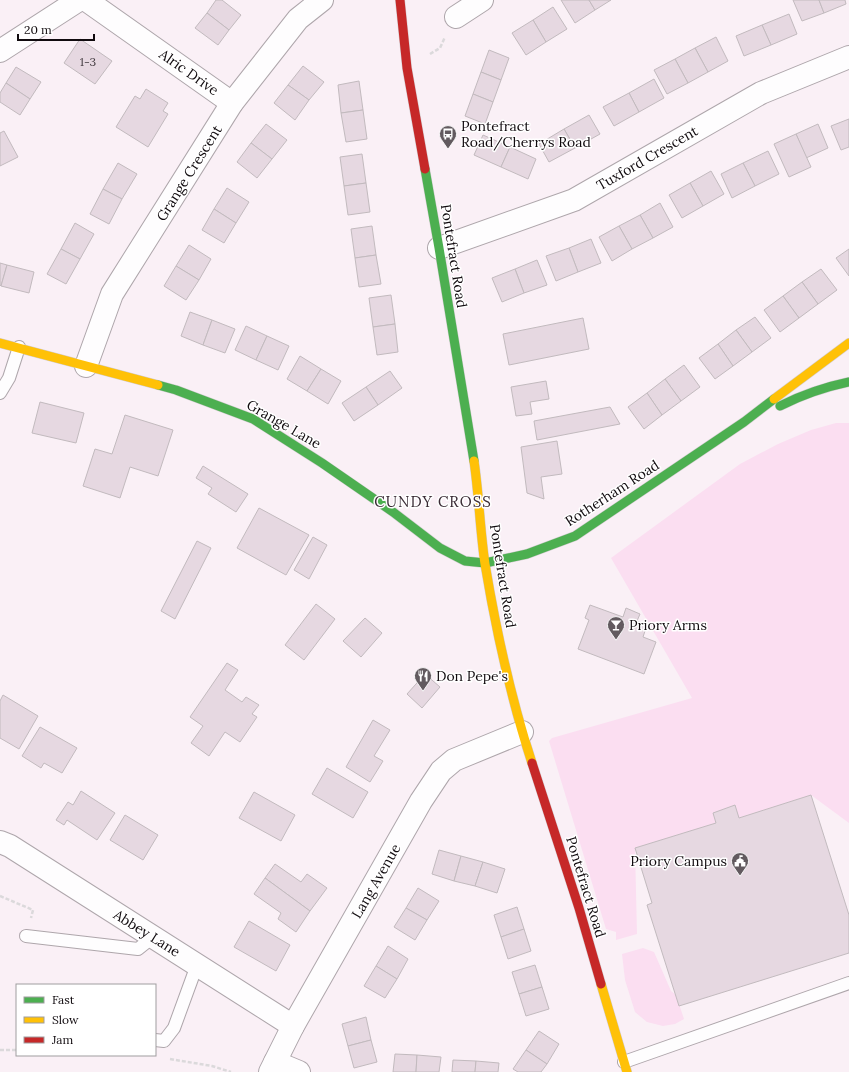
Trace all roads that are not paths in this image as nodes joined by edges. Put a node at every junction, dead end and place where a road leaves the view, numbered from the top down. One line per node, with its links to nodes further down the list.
1 (79, 0): 7 (street)
2 (86, 0): 9 (street, Alric Drive)
3 (322, 0): 9 (street, Grange Crescent)
4 (400, 0): 10 (main road, Pontefract Road)
5 (482, 0): 6 (street)
6 (456, 17)
7 (0, 51)
8 (849, 58): 10 (street, Tuxford Crescent)
9 (232, 103): 14 (street, Grange Crescent)
10 (440, 248): 18 (main road, Pontefract Road)
11 (0, 343): 13 (main road, Grange Lane)
12 (849, 343): 17 (main road, Rotherham Road)
13 (19, 347): 14 (main road, Grange Lane); 16 (lane)
14 (86, 366): 18 (main road, Grange Lane)
15 (849, 382): 17 (main road, Rotherham Road)
16 (0, 393)
17 (744, 422): 18 (main road, Rotherham Road)
18 (485, 564): 19 (main road, Pontefract Road)
19 (522, 732): 25 (street, Lang Avenue); 28 (main road, Pontefract Road)
20 (0, 842): 22 (street, Abbey Lane)
21 (26, 936): 22 (lane)
22 (153, 937): 23 (street, Abbey Lane)
23 (197, 966): 25 (street, Abbey Lane); 26 (lane)
24 (849, 983): 28 (lane)
25 (293, 1026): 27 (street, Lang Avenue)
26 (156, 1040)
27 (273, 1067): 29 (street)
28 (625, 1067)
29 (299, 1072)

